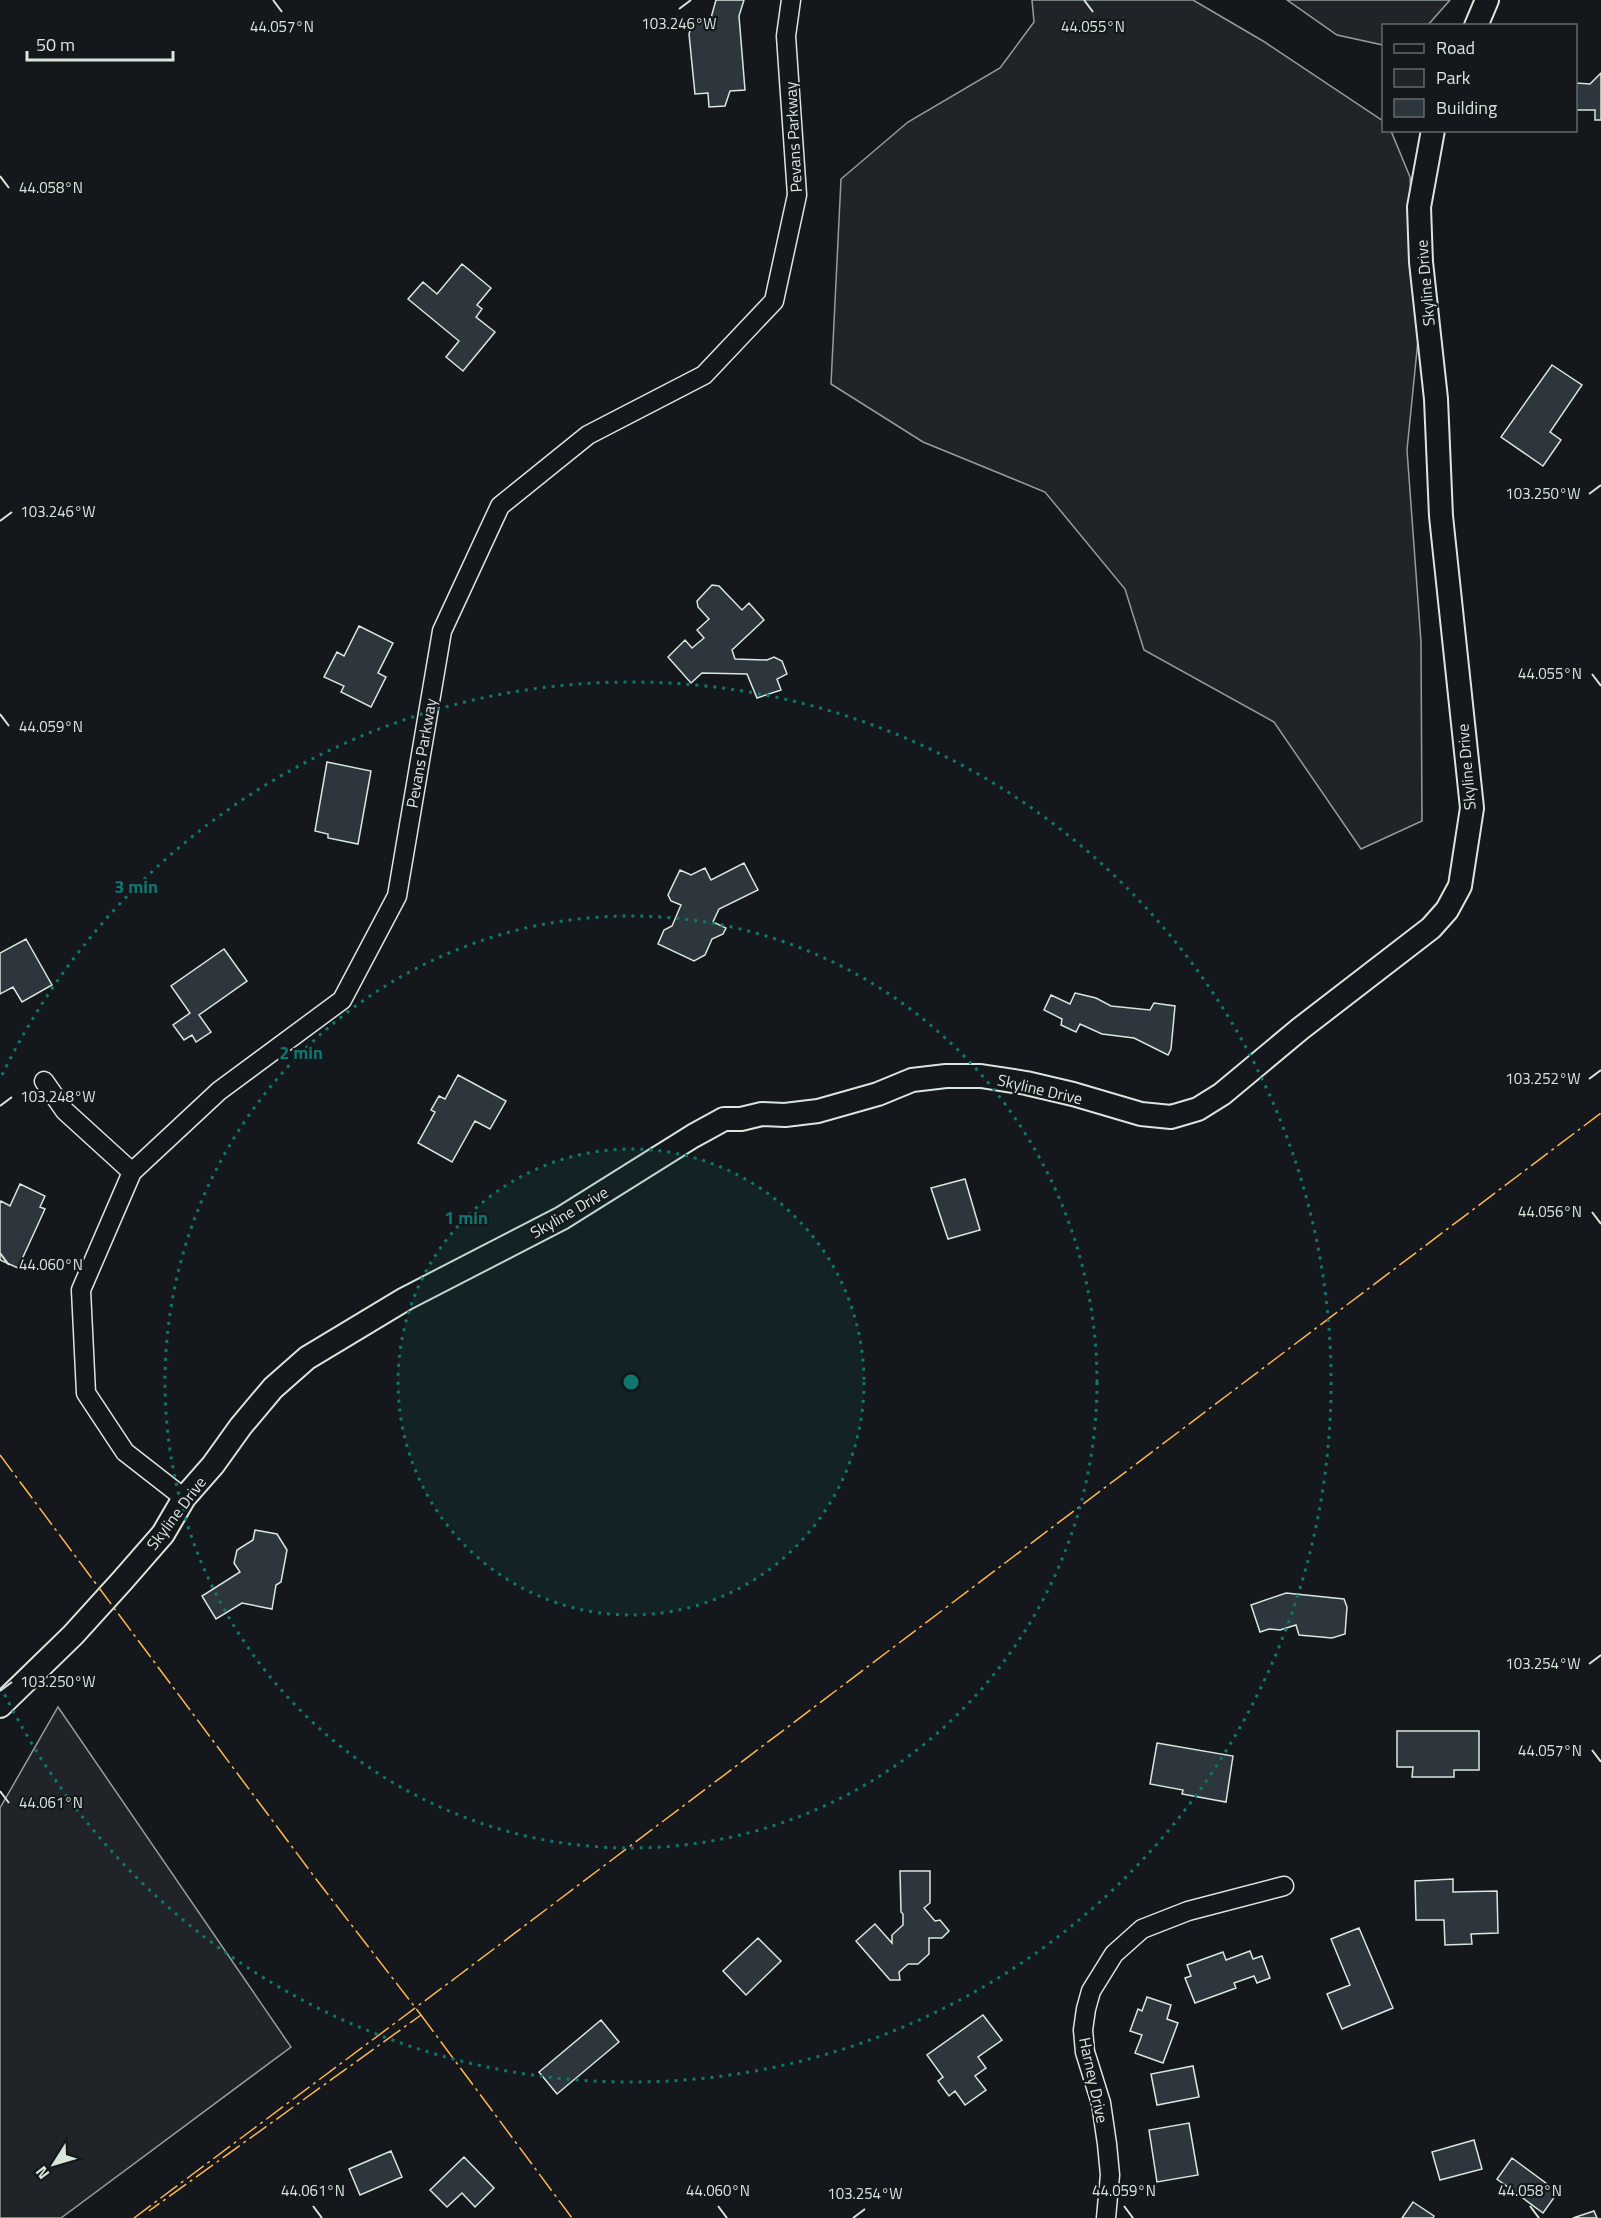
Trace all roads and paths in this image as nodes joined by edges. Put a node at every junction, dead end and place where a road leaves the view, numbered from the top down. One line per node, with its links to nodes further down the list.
1 (791, 0): 6 (street, Pevans Parkway)
2 (1487, 0): 3 (street)
3 (1477, 24)
4 (1433, 132): 7 (street, Skyline Drive)
5 (44, 1081): 6 (street)
6 (132, 1172): 7 (street, Pevans Parkway)
7 (184, 1498): 8 (street, Skyline Drive)
8 (0, 1706)
9 (1284, 1886): 10 (street, Harney Drive)
10 (1106, 2218)

